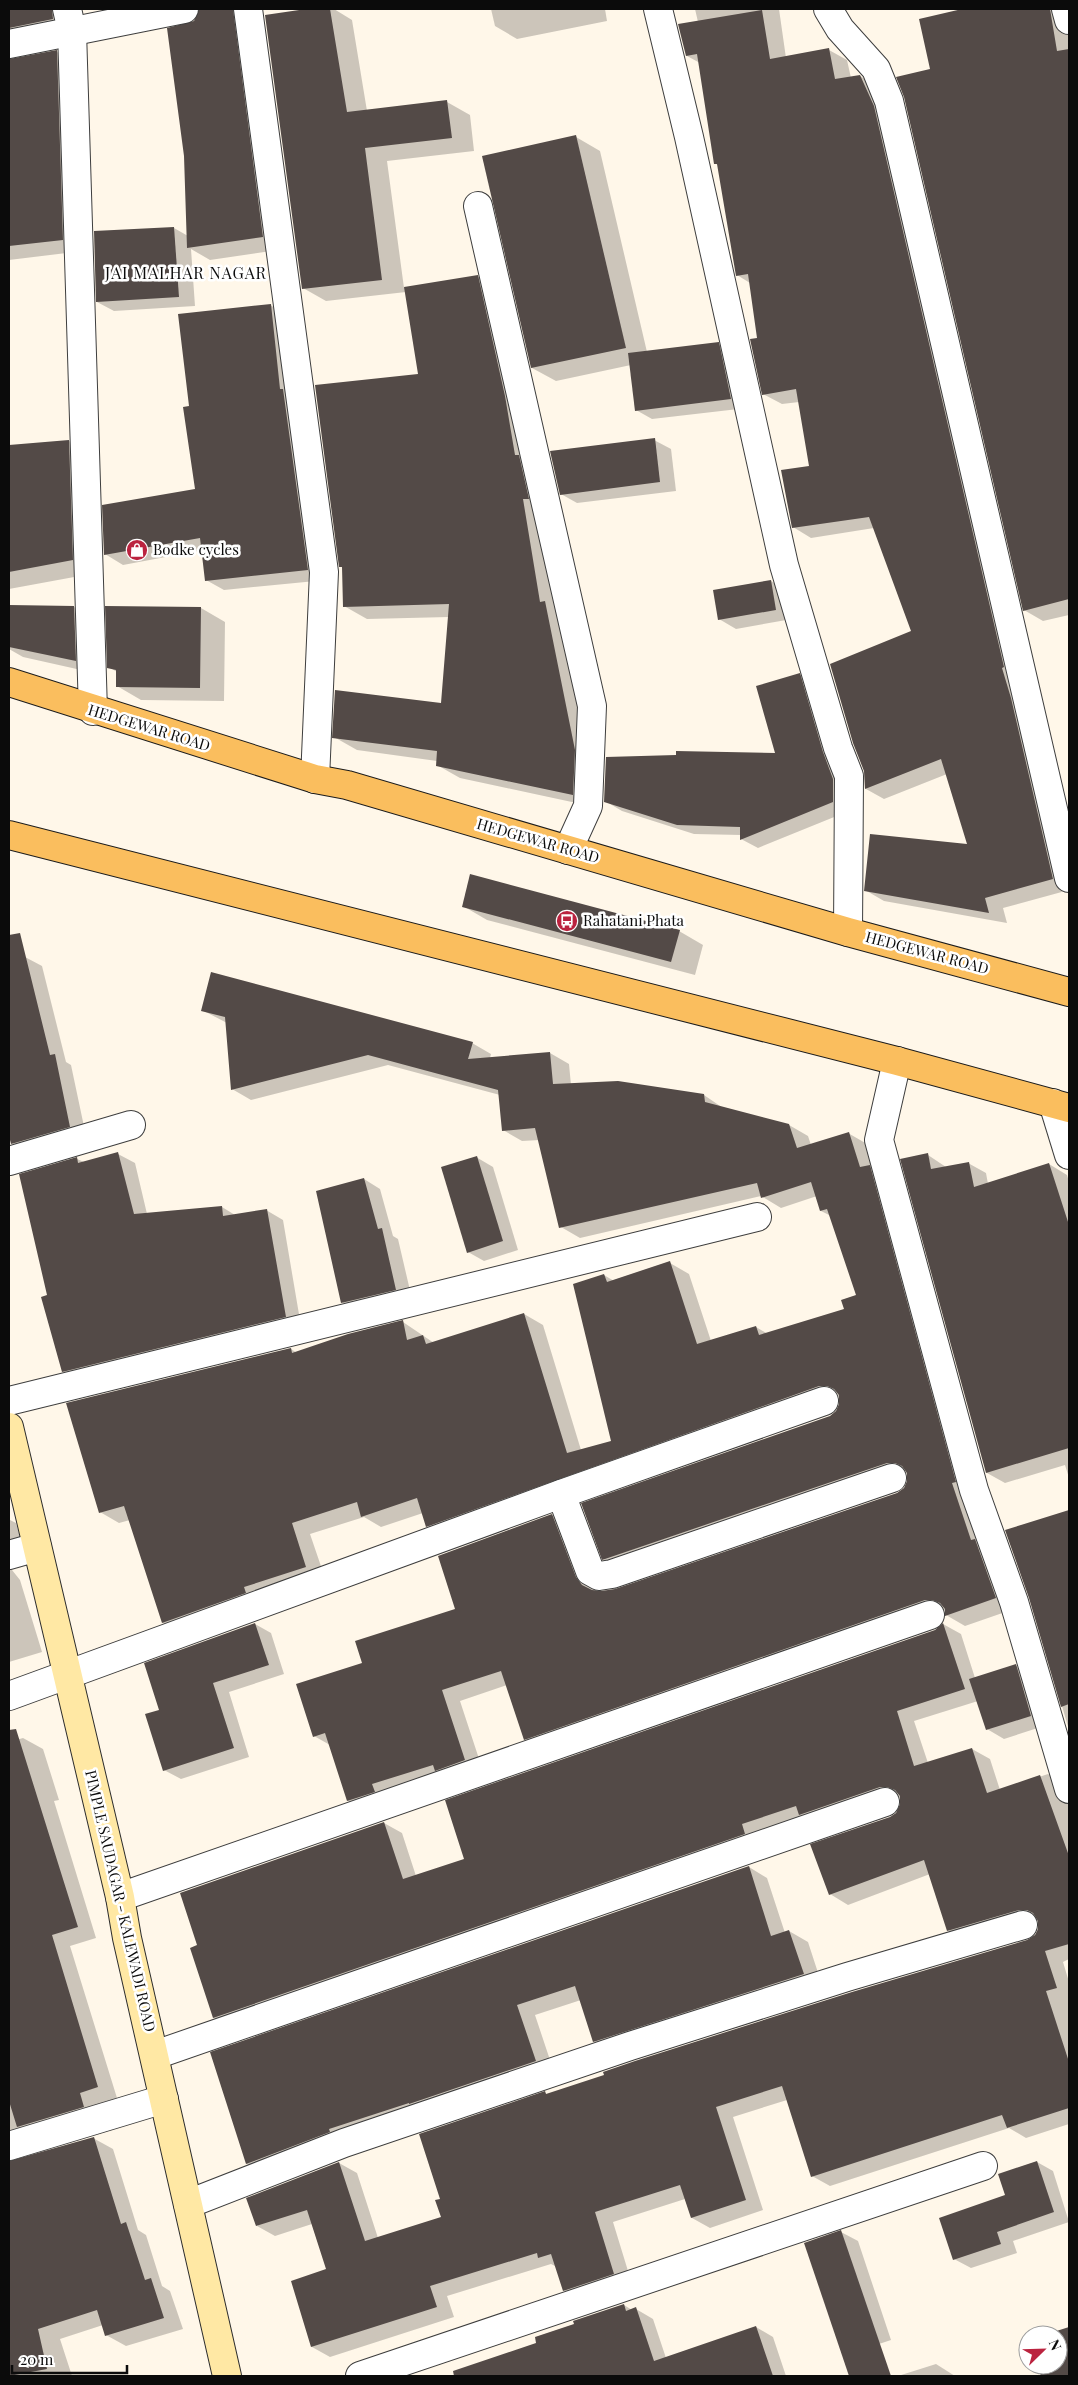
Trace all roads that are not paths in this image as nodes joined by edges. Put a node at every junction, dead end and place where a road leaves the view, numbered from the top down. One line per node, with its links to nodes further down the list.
1 (184, 9): 6 (street)
2 (248, 9): 12 (street)
3 (658, 9): 16 (street)
4 (828, 9): 15 (street)
5 (1066, 9): 7 (street)
6 (70, 20): 8 (street); 11 (street)
7 (1069, 20)
8 (9, 44)
9 (478, 206): 14 (street)
10 (9, 682): 11 (main road, HEDGEWAR ROAD)
11 (94, 711): 12 (main road, HEDGEWAR ROAD)
12 (315, 779): 14 (main road, HEDGEWAR ROAD)
13 (9, 835): 18 (main road)
14 (568, 850): 16 (main road, HEDGEWAR ROAD)
15 (1069, 878)
16 (848, 932): 17 (main road, HEDGEWAR ROAD)
17 (1069, 992)
18 (898, 1061): 19 (main road); 34 (street)
19 (1061, 1105): 21 (street)
20 (131, 1125): 22 (street)
21 (1069, 1155)
22 (9, 1161)
23 (757, 1217): 24 (street)
24 (9, 1401)
25 (824, 1401): 28 (street)
26 (9, 1427): 29 (main road, PIMPLE SAUDAGAR - KALEWADI ROAD)
27 (892, 1478): 28 (street)
28 (561, 1494): 32 (street)
29 (38, 1547): 30 (street); 32 (main road, PIMPLE SAUDAGAR - KALEWADI ROAD)
30 (9, 1555)
31 (930, 1615): 36 (street)
32 (68, 1674): 33 (street); 36 (main road, PIMPLE SAUDAGAR - KALEWADI ROAD)
33 (9, 1696)
34 (1069, 1789)
35 (885, 1802): 38 (street)
36 (120, 1897): 38 (main road, PIMPLE SAUDAGAR - KALEWADI ROAD)
37 (1023, 1925): 42 (street)
38 (154, 2055): 39 (main road, PIMPLE SAUDAGAR - KALEWADI ROAD)
39 (164, 2098): 40 (street); 42 (main road, PIMPLE SAUDAGAR - KALEWADI ROAD)
40 (9, 2146)
41 (982, 2166): 44 (street)
42 (188, 2204): 43 (main road, PIMPLE SAUDAGAR - KALEWADI ROAD)
43 (227, 2376)
44 (360, 2376)

